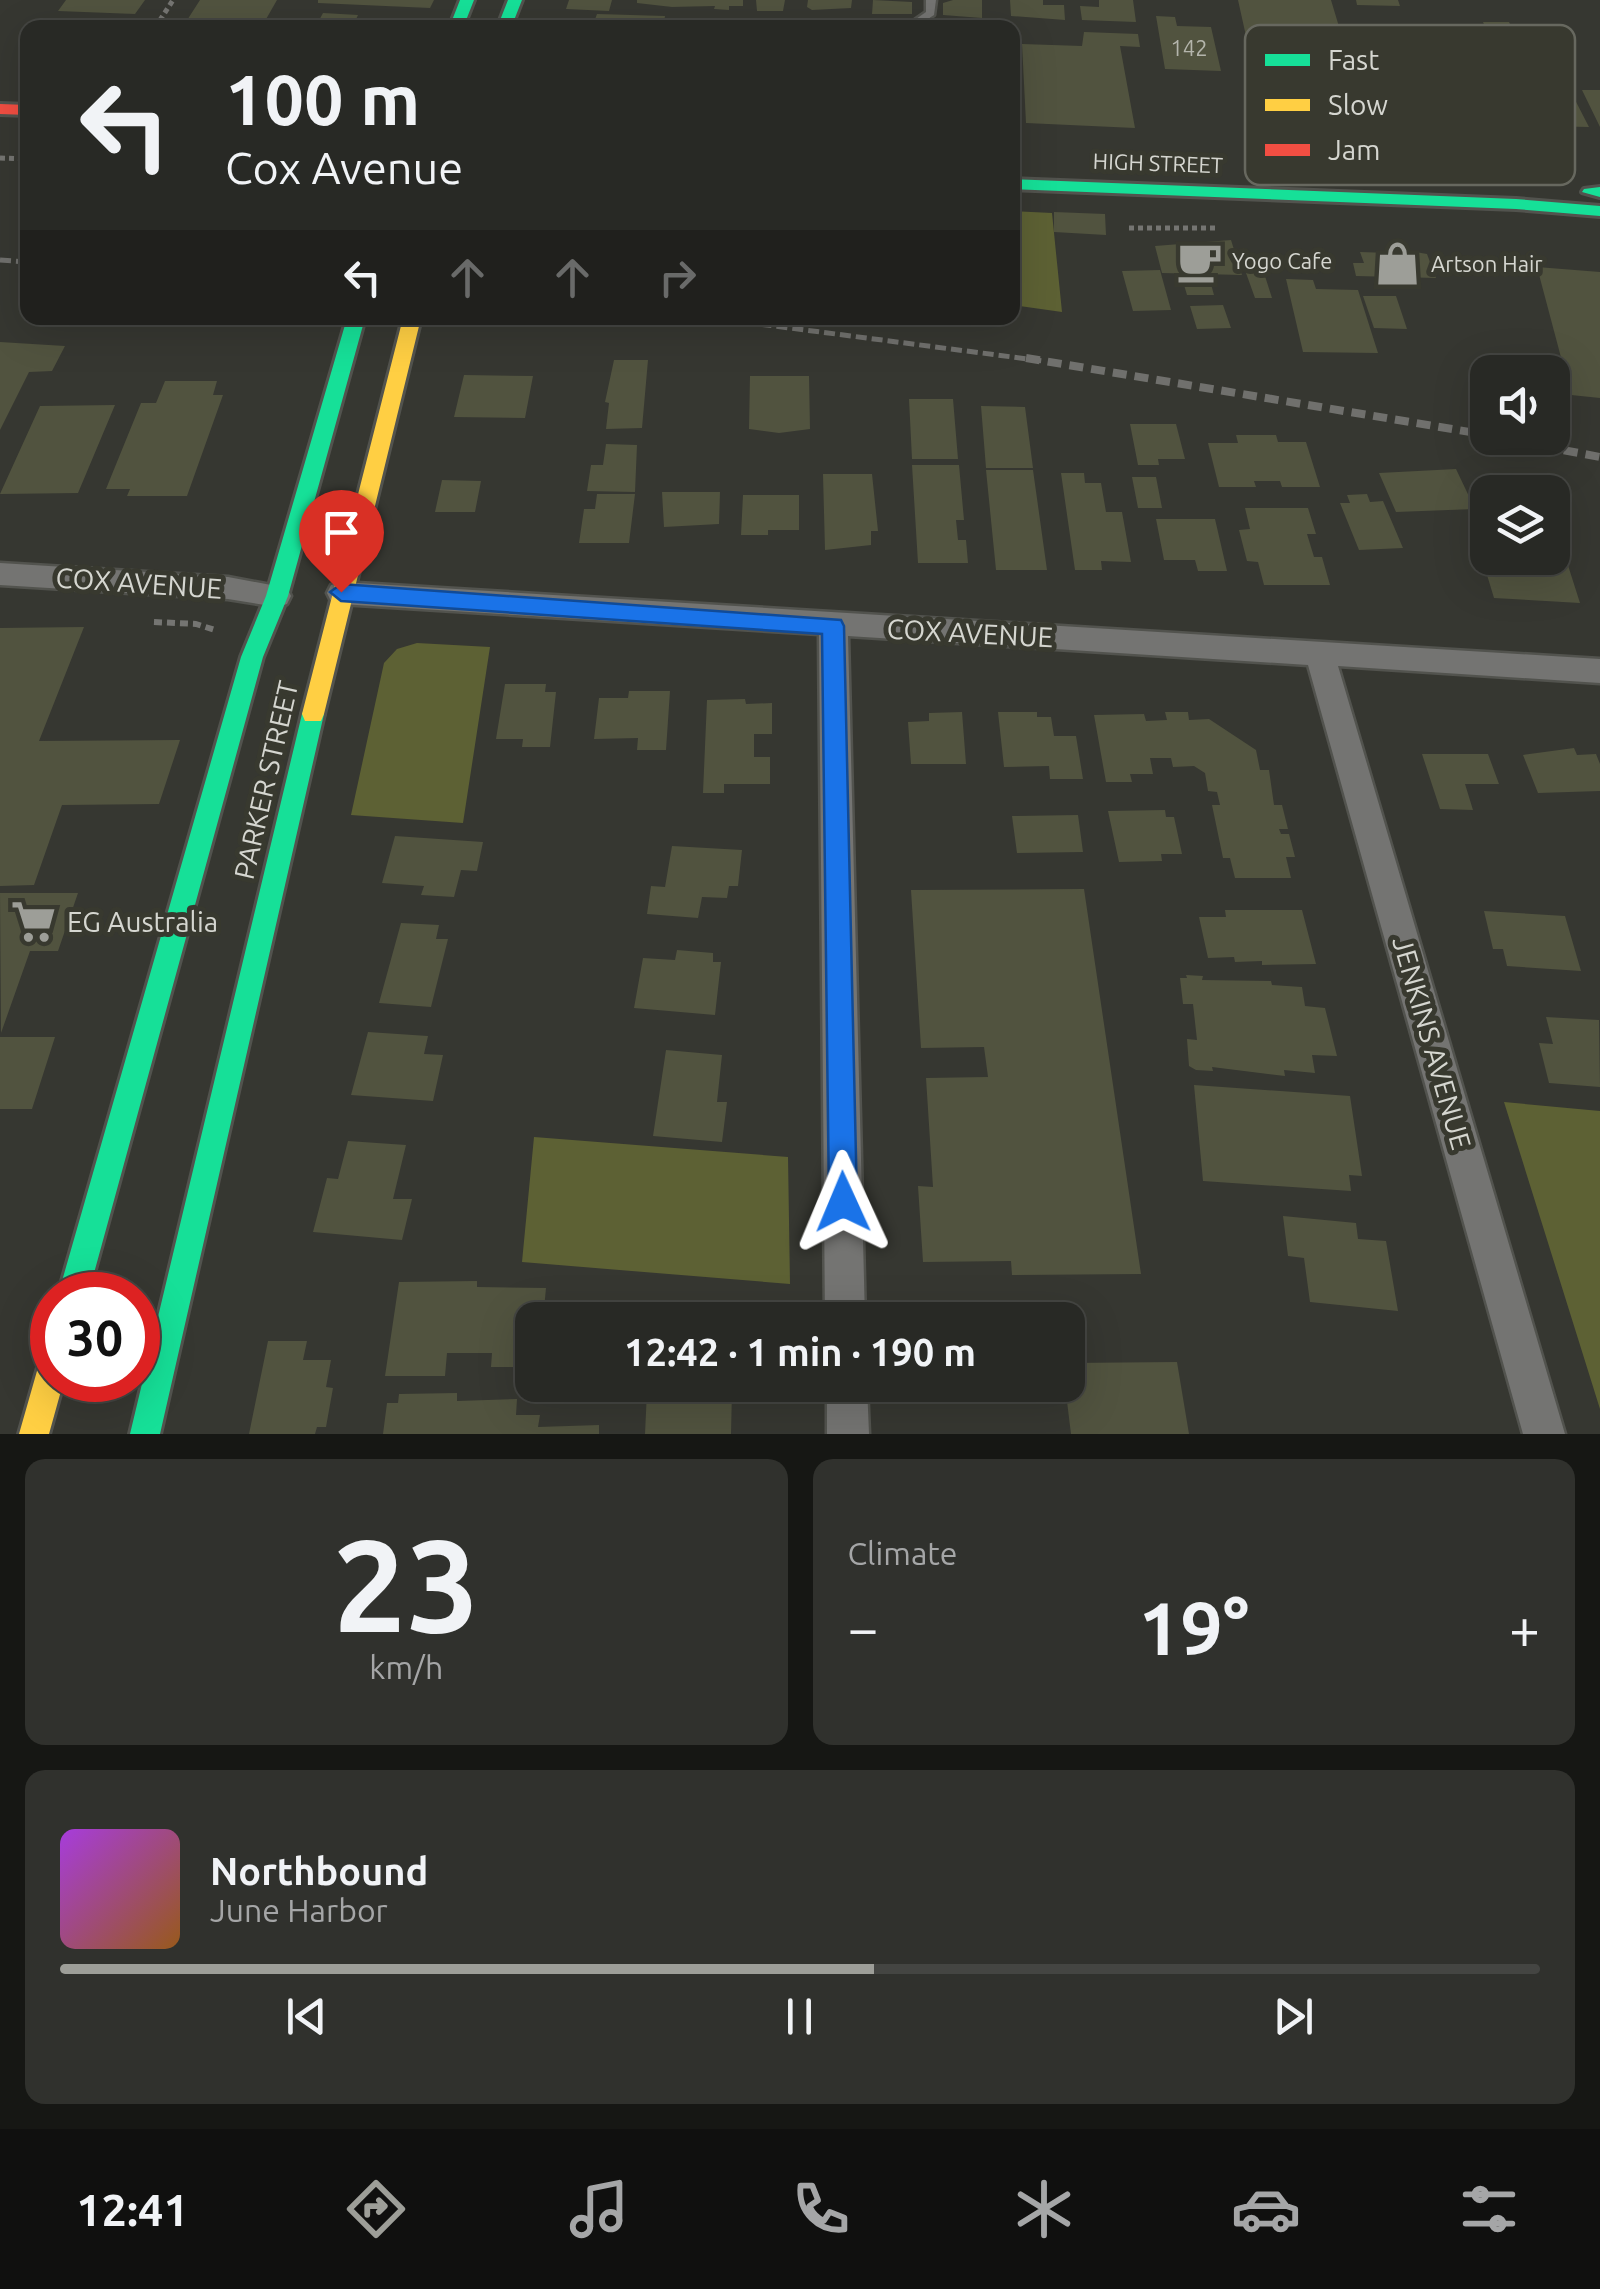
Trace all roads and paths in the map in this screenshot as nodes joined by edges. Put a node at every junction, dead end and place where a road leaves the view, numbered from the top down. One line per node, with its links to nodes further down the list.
1 (931, 0): 2 (lane)
2 (919, 20)
3 (1020, 164): 4 (highway, HIGH STREET)
4 (1245, 177)
5 (1020, 184): 7 (highway, HIGH STREET)
6 (1396, 185): 7 (highway, HIGH STREET)
7 (1597, 196)
8 (1129, 228): 9 (path)
9 (1226, 228)
10 (354, 325): 14 (highway, PARKER STREET)
11 (410, 325): 13 (highway, PARKER STREET)
12 (0, 574): 14 (street, COX AVENUE)
13 (341, 592): 16 (street, COX AVENUE); 25 (highway, PARKER STREET)
14 (278, 596): 20 (highway, PARKER STREET)
15 (154, 622): 17 (path)
16 (833, 626): 18 (street, COX AVENUE); 21 (street)
17 (220, 634)
18 (1319, 652): 19 (street, COX AVENUE); 27 (street, JENKINS AVENUE)
19 (1600, 670)
20 (79, 1272)
21 (846, 1302)
22 (43, 1402): 24 (highway)
23 (847, 1402): 26 (street)
24 (34, 1434)
25 (145, 1434)
26 (848, 1434)
27 (1544, 1434)

